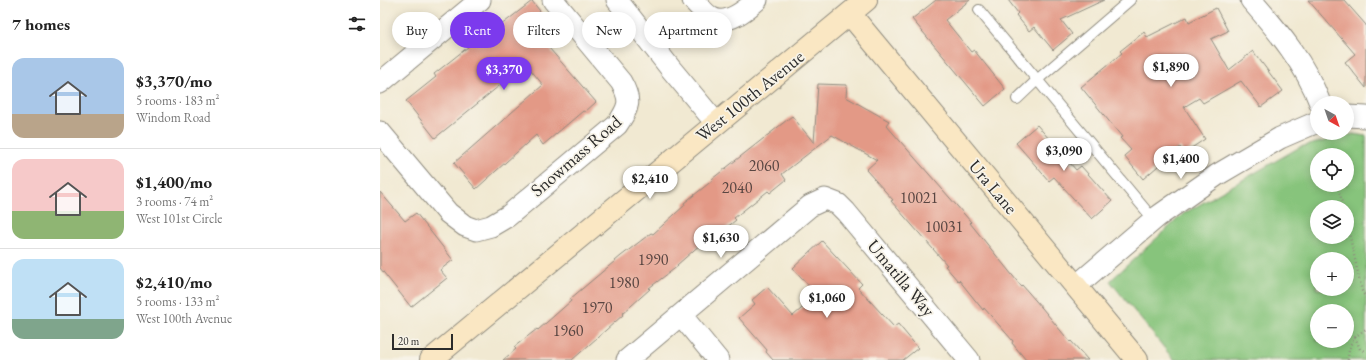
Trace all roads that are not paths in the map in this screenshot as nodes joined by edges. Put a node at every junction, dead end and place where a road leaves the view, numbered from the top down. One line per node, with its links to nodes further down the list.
1 (480, 0): 12 (street)
2 (553, 0): 19 (street, Snowmass Road)
3 (617, 0): 17 (street)
4 (694, 0): 5 (street)
5 (757, 0)
6 (866, 0): 10 (street, West 100th Avenue)
7 (1130, 0): 11 (lane)
8 (1251, 0): 13 (street)
9 (979, 10): 11 (lane)
10 (850, 14): 17 (street, West 100th Avenue); 21 (street, Ura Lane)
11 (1037, 80): 14 (lane); 20 (lane)
12 (380, 83)
13 (1318, 96)
14 (1017, 99)
15 (1354, 116): 16 (street)
16 (1366, 117)
17 (716, 123): 23 (street, West 100th Avenue)
18 (1310, 125): 20 (street)
19 (380, 132)
20 (1154, 220): 21 (street)
21 (1076, 286): 27 (street, Ura Lane)
22 (681, 315): 24 (street); 25 (street); 26 (street, Umatilla Way)
23 (430, 360)
24 (627, 360)
25 (718, 360)
26 (969, 360)
27 (1138, 360)

